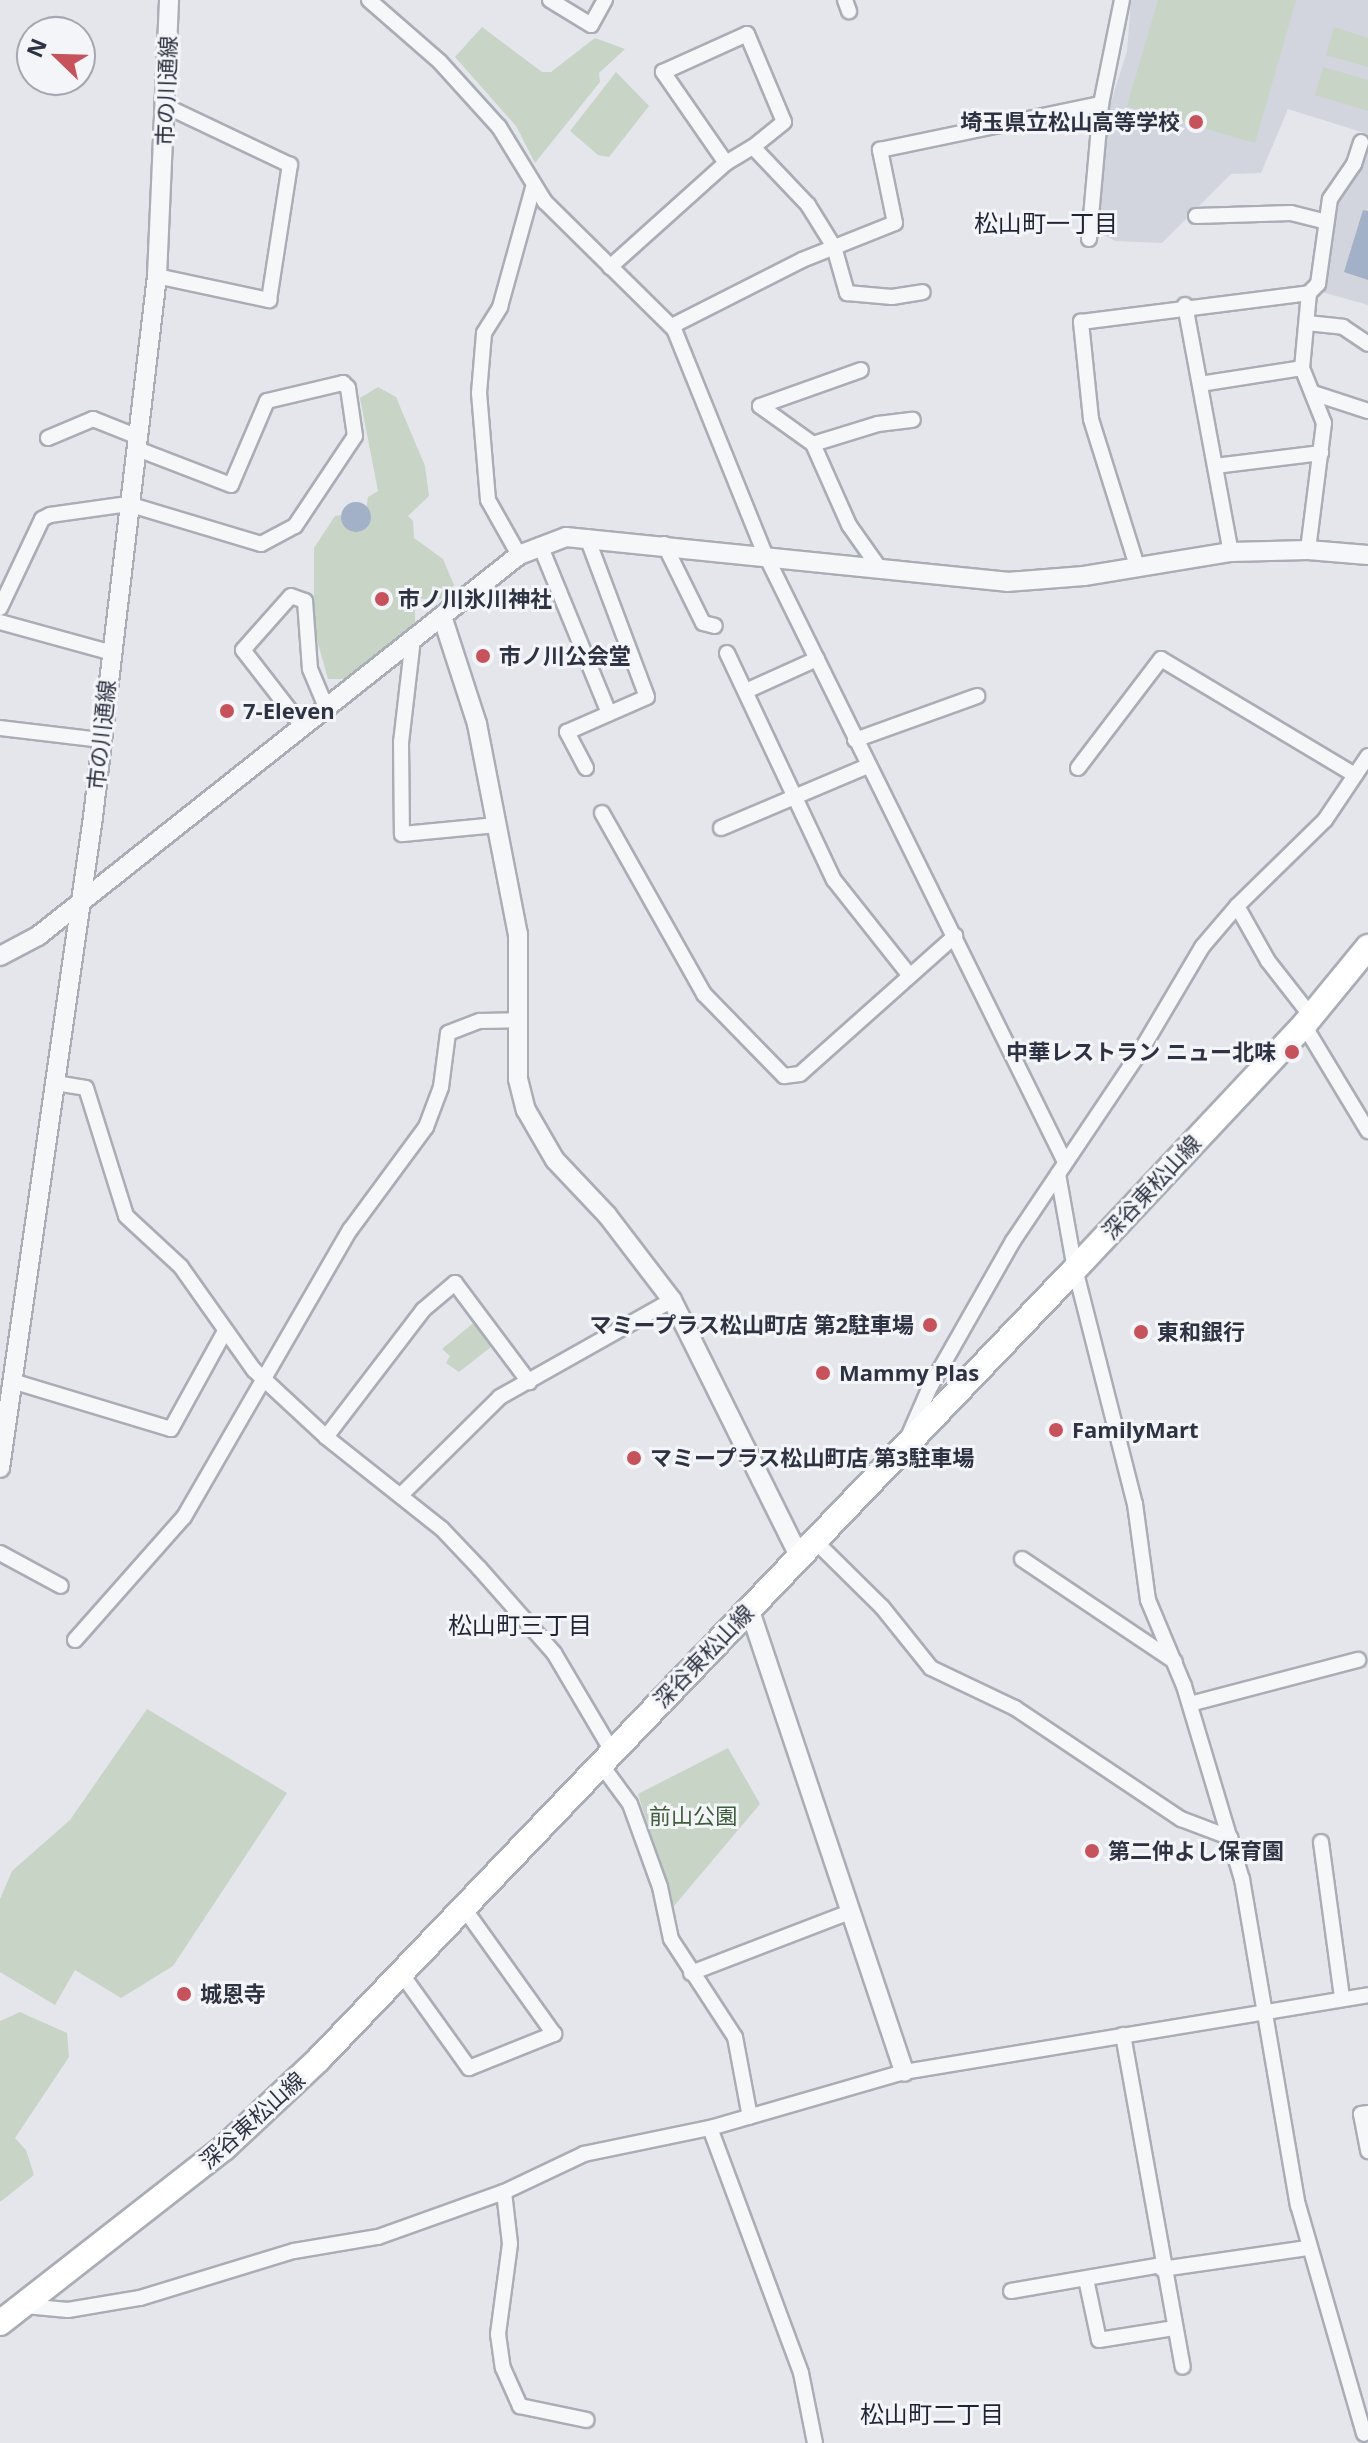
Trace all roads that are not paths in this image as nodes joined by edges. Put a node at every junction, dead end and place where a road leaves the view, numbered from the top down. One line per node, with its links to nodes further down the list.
1 (169, 0): 7 (street, 市の川通線)
2 (369, 0): 11 (street)
3 (550, 0): 4 (street)
4 (605, 0)
5 (1122, 0): 6 (street)
6 (1101, 104): 14 (street); 15 (street)
7 (166, 106): 17 (street, 市の川通線); 17 (street)
8 (1361, 142): 13 (street)
9 (753, 147): 10 (street); 10 (street); 15 (street)
10 (726, 163): 16 (street)
11 (533, 188): 16 (street); 42 (street)
12 (1196, 216): 13 (street)
13 (1324, 221): 19 (street)
14 (1089, 239)
15 (834, 247): 18 (street); 22 (street)
16 (610, 267): 22 (street)
17 (157, 276): 31 (street, 市の川通線)
18 (923, 292)
19 (1309, 293): 20 (street); 21 (street)
20 (1185, 305): 26 (street); 44 (street)
21 (1307, 323): 23 (street); 24 (street)
22 (672, 326): 41 (street)
23 (1368, 344)
24 (1302, 368): 26 (street); 27 (street)
25 (861, 370): 32 (street)
26 (1200, 384): 34 (street)
27 (1313, 393): 28 (street); 33 (street)
28 (1368, 411)
29 (913, 420): 32 (street)
30 (48, 438): 31 (street)
31 (136, 442): 35 (street, 市の川通線); 35 (street)
32 (813, 444): 45 (street)
33 (1321, 453): 34 (street); 39 (street)
34 (1215, 466): 40 (street)
35 (128, 504): 46 (street); 51 (street, 市の川通線)
36 (587, 537): 37 (street); 38 (street); 57 (street)
37 (664, 544): 41 (street); 49 (street)
38 (540, 545): 42 (street); 57 (street)
39 (1308, 550): 40 (street); 43 (street)
40 (1231, 552): 44 (street)
41 (765, 554): 45 (street); 53 (street)
42 (519, 555): 47 (street)
43 (1368, 555)
44 (1137, 566): 45 (street)
45 (880, 569)
46 (0, 608)
47 (442, 616): 50 (street); 69 (street)
48 (0, 622): 51 (street)
49 (715, 626)
50 (413, 639): 56 (street); 69 (street)
51 (109, 652): 60 (street, 市の川通線)
52 (727, 653): 54 (street)
53 (817, 659): 54 (street); 61 (street)
54 (746, 691): 67 (street)
55 (977, 696): 61 (street)
56 (326, 707): 58 (street); 58 (street)
57 (609, 713): 64 (street)
58 (302, 726): 71 (street)
59 (0, 728): 60 (street)
60 (101, 740): 71 (street, 市の川通線)
61 (855, 740): 63 (street)
62 (1368, 756): 66 (street)
63 (868, 766): 67 (street); 73 (street)
64 (586, 768)
65 (1078, 768): 66 (street)
66 (1355, 775): 72 (street)
67 (795, 794): 70 (street); 76 (street)
68 (602, 813): 76 (street)
69 (498, 825): 77 (street)
70 (721, 828)
71 (82, 897): 75 (street); 79 (street, 市の川通線)
72 (1237, 906): 78 (street); 81 (street)
73 (955, 936): 76 (street); 81 (street)
74 (1368, 947): 78 (main road, 深谷東松山線)
75 (0, 956)
76 (910, 976)
77 (519, 1020): 83 (street); 87 (street)
78 (1307, 1020): 80 (street); 82 (main road, 深谷東松山線)
79 (55, 1083): 84 (street); 85 (street, 市の川通線)
80 (1368, 1131)
81 (1062, 1168): 82 (street); 89 (street)
82 (1075, 1269): 89 (main road, 深谷東松山線); 99 (street)
83 (672, 1300): 86 (street); 92 (street)
84 (224, 1333): 85 (street); 87 (street)
85 (12, 1381): 90 (street, 市の川通線)
86 (529, 1382): 88 (street); 91 (street)
87 (266, 1384): 88 (street); 97 (street)
88 (326, 1437): 91 (street)
89 (904, 1448): 92 (main road, 深谷東松山線)
90 (0, 1468)
91 (401, 1495): 101 (street)
92 (806, 1548): 96 (main road, 深谷東松山線); 102 (street)
93 (0, 1553): 95 (street)
94 (1022, 1559): 99 (street)
95 (61, 1586)
96 (749, 1608): 101 (main road, 深谷東松山線); 105 (street)
97 (75, 1640)
98 (1358, 1660): 100 (street)
99 (1175, 1662): 100 (street)
100 (1190, 1704): 102 (street)
101 (606, 1757): 104 (main road, 深谷東松山線); 107 (street)
102 (1231, 1838): 110 (street)
103 (1321, 1842): 109 (street)
104 (463, 1907): 106 (main road, 深谷東松山線); 106 (street)
105 (850, 1912): 107 (street); 112 (street)
106 (401, 1973): 122 (main road, 深谷東松山線)
107 (691, 1973): 114 (street)
108 (1368, 1995): 109 (street)
109 (1342, 1997): 110 (street)
110 (1265, 2010): 111 (street); 118 (street)
111 (1123, 2035): 112 (street); 119 (street)
112 (904, 2072): 114 (street)
113 (1368, 2113): 116 (street)
114 (750, 2117): 115 (street)
115 (710, 2128): 117 (street); 128 (street)
116 (1368, 2151)
117 (504, 2192): 122 (street); 126 (street)
118 (1307, 2248): 119 (street); 127 (street)
119 (1161, 2267): 120 (street); 124 (street)
120 (1086, 2279): 121 (street); 124 (street)
121 (1011, 2291)
122 (25, 2306): 123 (main road, 深谷東松山線)
123 (0, 2323)
124 (1175, 2328): 125 (street)
125 (1183, 2367)
126 (587, 2420)
127 (1363, 2435)
128 (815, 2443)

